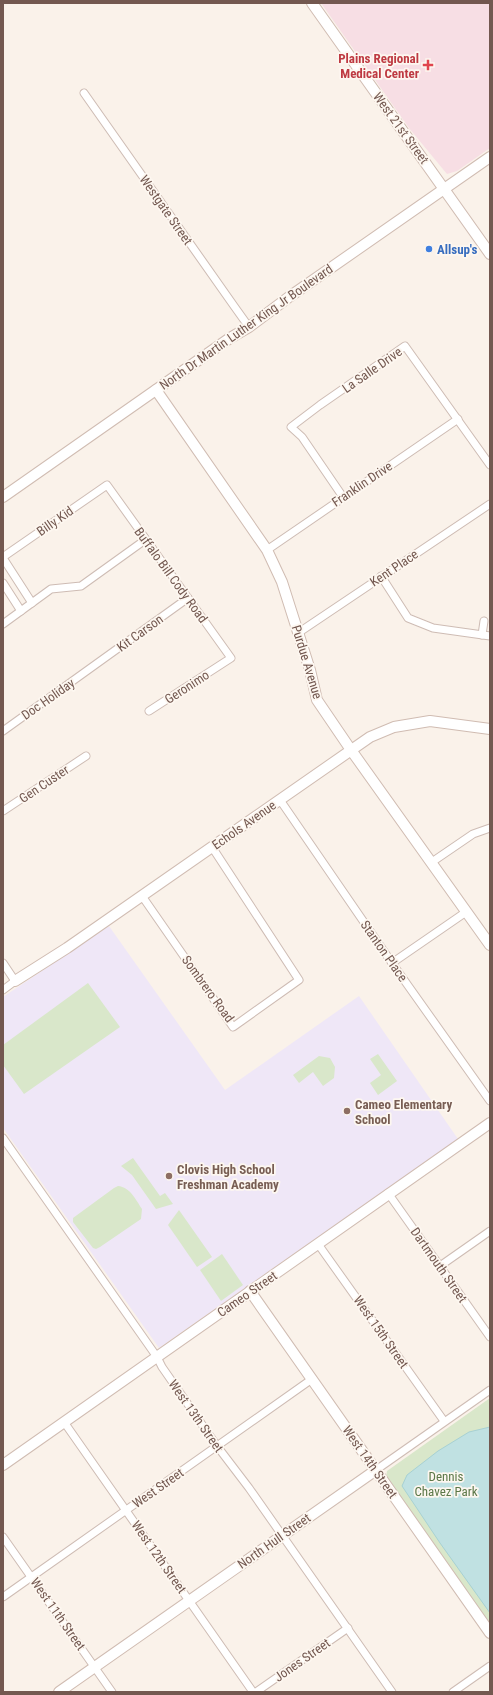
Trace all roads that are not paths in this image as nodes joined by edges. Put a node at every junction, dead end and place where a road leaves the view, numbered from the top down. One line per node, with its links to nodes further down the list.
1 (312, 3): 4 (street, West 21st Street)
2 (84, 93): 6 (street, Westgate Street)
3 (490, 157): 4 (street, North Dr Martin Luther King Jr Boulevard)
4 (444, 188): 5 (street, West 21st Street); 6 (street, North Dr Martin Luther King Jr Boulevard)
5 (490, 254)
6 (249, 327): 7 (street, North Dr Martin Luther King Jr Boulevard)
7 (156, 390): 11 (street, North Dr Martin Luther King Jr Boulevard); 15 (street, Purdue Avenue)
8 (458, 419): 9 (street, La Salle Drive); 12 (street, Franklin Drive); 12 (street, La Salle Drive)
9 (490, 465)
10 (107, 485): 14 (street, Buffalo Bill Cody Road); 16 (street, Billy Kid)
11 (3, 497)
12 (343, 497): 15 (street, Franklin Drive)
13 (490, 504): 17 (street, Kent Place)
14 (145, 540): 19 (street, Buffalo Bill Cody Road); 20 (street)
15 (267, 550): 24 (street, Purdue Avenue)
16 (3, 558): 20 (street)
17 (382, 576): 24 (street, Kent Place); 25 (street)
18 (3, 583): 21 (street)
19 (188, 598): 26 (street, Buffalo Bill Cody Road); 27 (street, Kit Carson)
20 (32, 603): 21 (street)
21 (21, 612): 23 (street)
22 (484, 622): 25 (street)
23 (3, 624)
24 (298, 633): 31 (street, Purdue Avenue)
25 (486, 635)
26 (225, 662): 28 (street, Geronimo)
27 (93, 667): 30 (street, Doc Holiday)
28 (149, 711)
29 (490, 729): 31 (street, Echols Avenue)
30 (3, 731)
31 (351, 750): 33 (street, Echols Avenue); 37 (street, Purdue Avenue)
32 (86, 756): 34 (street, Gen Custer)
33 (280, 800): 36 (street, Echols Avenue); 42 (street, Stanton Place)
34 (3, 811)
35 (490, 828): 37 (street)
36 (212, 847): 38 (street, Echols Avenue); 38 (street, Sombrero Road)
37 (432, 862): 39 (street, Purdue Avenue)
38 (142, 896): 43 (street, Echols Avenue)
39 (466, 912): 40 (street, Purdue Avenue); 42 (street)
40 (490, 945)
41 (3, 963): 43 (street)
42 (392, 963): 45 (street, Stanton Place)
43 (15, 981): 44 (street)
44 (3, 990)
45 (490, 1101)
46 (490, 1123): 48 (street, Cameo Street)
47 (3, 1138): 54 (street, West 13th Street)
48 (388, 1194): 50 (street, Cameo Street); 51 (street, Dartmouth Street)
49 (490, 1231): 51 (street)
50 (318, 1244): 52 (street, Cameo Street); 57 (street, West 15th Street)
51 (440, 1266): 53 (street, Dartmouth Street)
52 (250, 1291): 54 (street, Cameo Street); 55 (street, West 14th Street)
53 (490, 1337)
54 (157, 1357): 58 (street, Cameo Street); 59 (street, West 13th Street)
55 (312, 1379): 59 (street, West Street); 61 (street, West 14th Street)
56 (490, 1390): 57 (street, North Hull Street)
57 (444, 1421): 61 (street, North Hull Street)
58 (64, 1422): 60 (street, Cameo Street); 62 (street, West 12th Street)
59 (217, 1446): 62 (street, West Street); 63 (street, West 13th Street)
60 (3, 1465)
61 (376, 1470): 63 (street, North Hull Street); 69 (street, West 14th Street)
62 (126, 1510): 65 (street, West Street); 67 (street, West 12th Street)
63 (282, 1535): 67 (street, North Hull Street); 68 (street, West 13th Street)
64 (3, 1537): 65 (street, West 11th Street)
65 (31, 1577): 66 (street, West Street); 71 (street, West 11th Street)
66 (3, 1596)
67 (189, 1600): 71 (street, North Hull Street); 74 (street, West 12th Street)
68 (348, 1628): 75 (street, Jones Street); 76 (street, West 13th Street)
69 (490, 1632)
70 (490, 1666): 77 (street)
71 (94, 1667): 72 (street, North Hull Street); 73 (street, West 11th Street)
72 (59, 1692)
73 (112, 1692)
74 (253, 1692)
75 (256, 1692)
76 (392, 1692)
77 (453, 1692)

